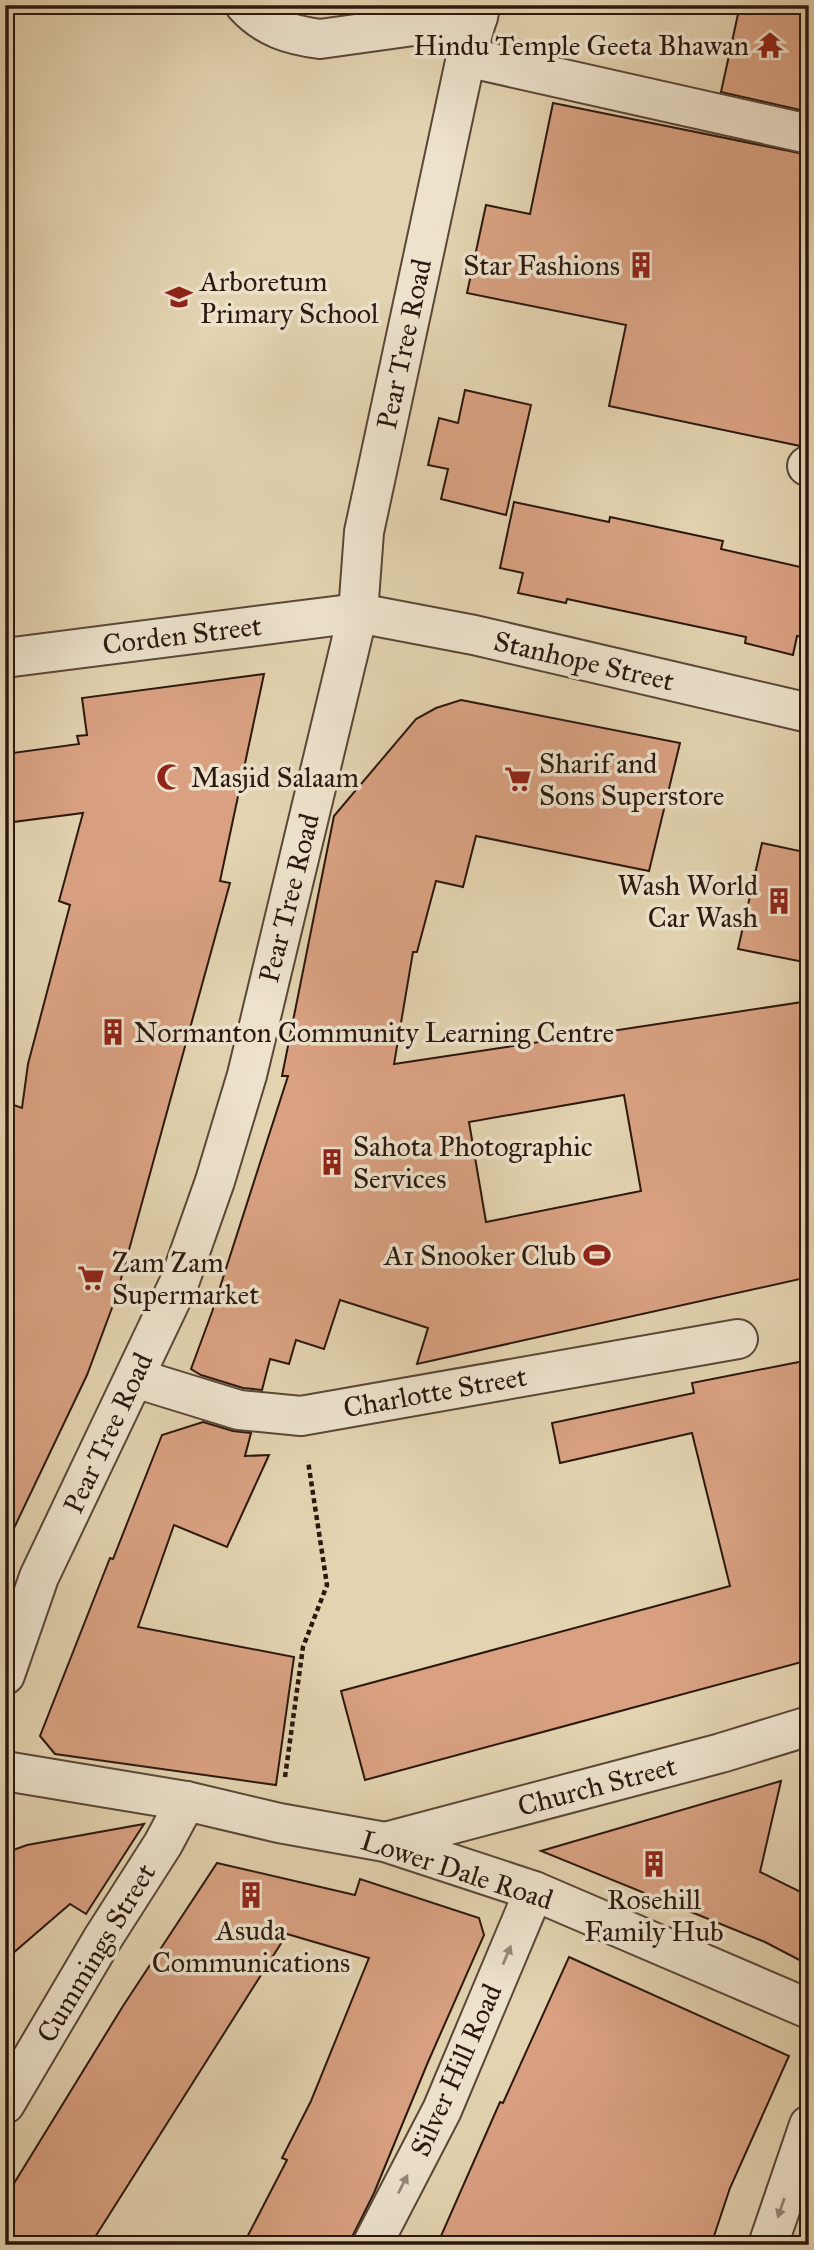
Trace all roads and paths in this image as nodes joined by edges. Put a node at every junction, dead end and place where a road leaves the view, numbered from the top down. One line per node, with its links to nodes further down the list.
1 (245, 5): 2 (street)
2 (479, 11): 3 (street, Pear Tree Road)
3 (466, 57): 4 (street); 5 (street, Pear Tree Road)
4 (809, 134)
5 (358, 613): 6 (street, Corden Street); 7 (street, Stanhope Street); 9 (street, Pear Tree Road)
6 (5, 658)
7 (809, 713)
8 (738, 1339): 10 (street, Charlotte Street)
9 (135, 1378): 10 (street, Charlotte Street); 11 (street, Pear Tree Road)
10 (302, 1416): 15 (path)
11 (5, 1675)
12 (809, 1726): 16 (street, Church Street)
13 (5, 1771): 14 (street, Lower Dale Road)
14 (186, 1801): 15 (street, Lower Dale Road); 19 (street, Cummings Street)
15 (279, 1823): 16 (street, Lower Dale Road)
16 (385, 1842): 17 (street, Lower Dale Road)
17 (534, 1891): 18 (street, Lower Dale Road); 21 (street, Silver Hill Road, one-way to 17)
18 (809, 2009)
19 (5, 2104)
20 (809, 2125): 22 (street, one-way to 22)
21 (372, 2245)
22 (768, 2245)

